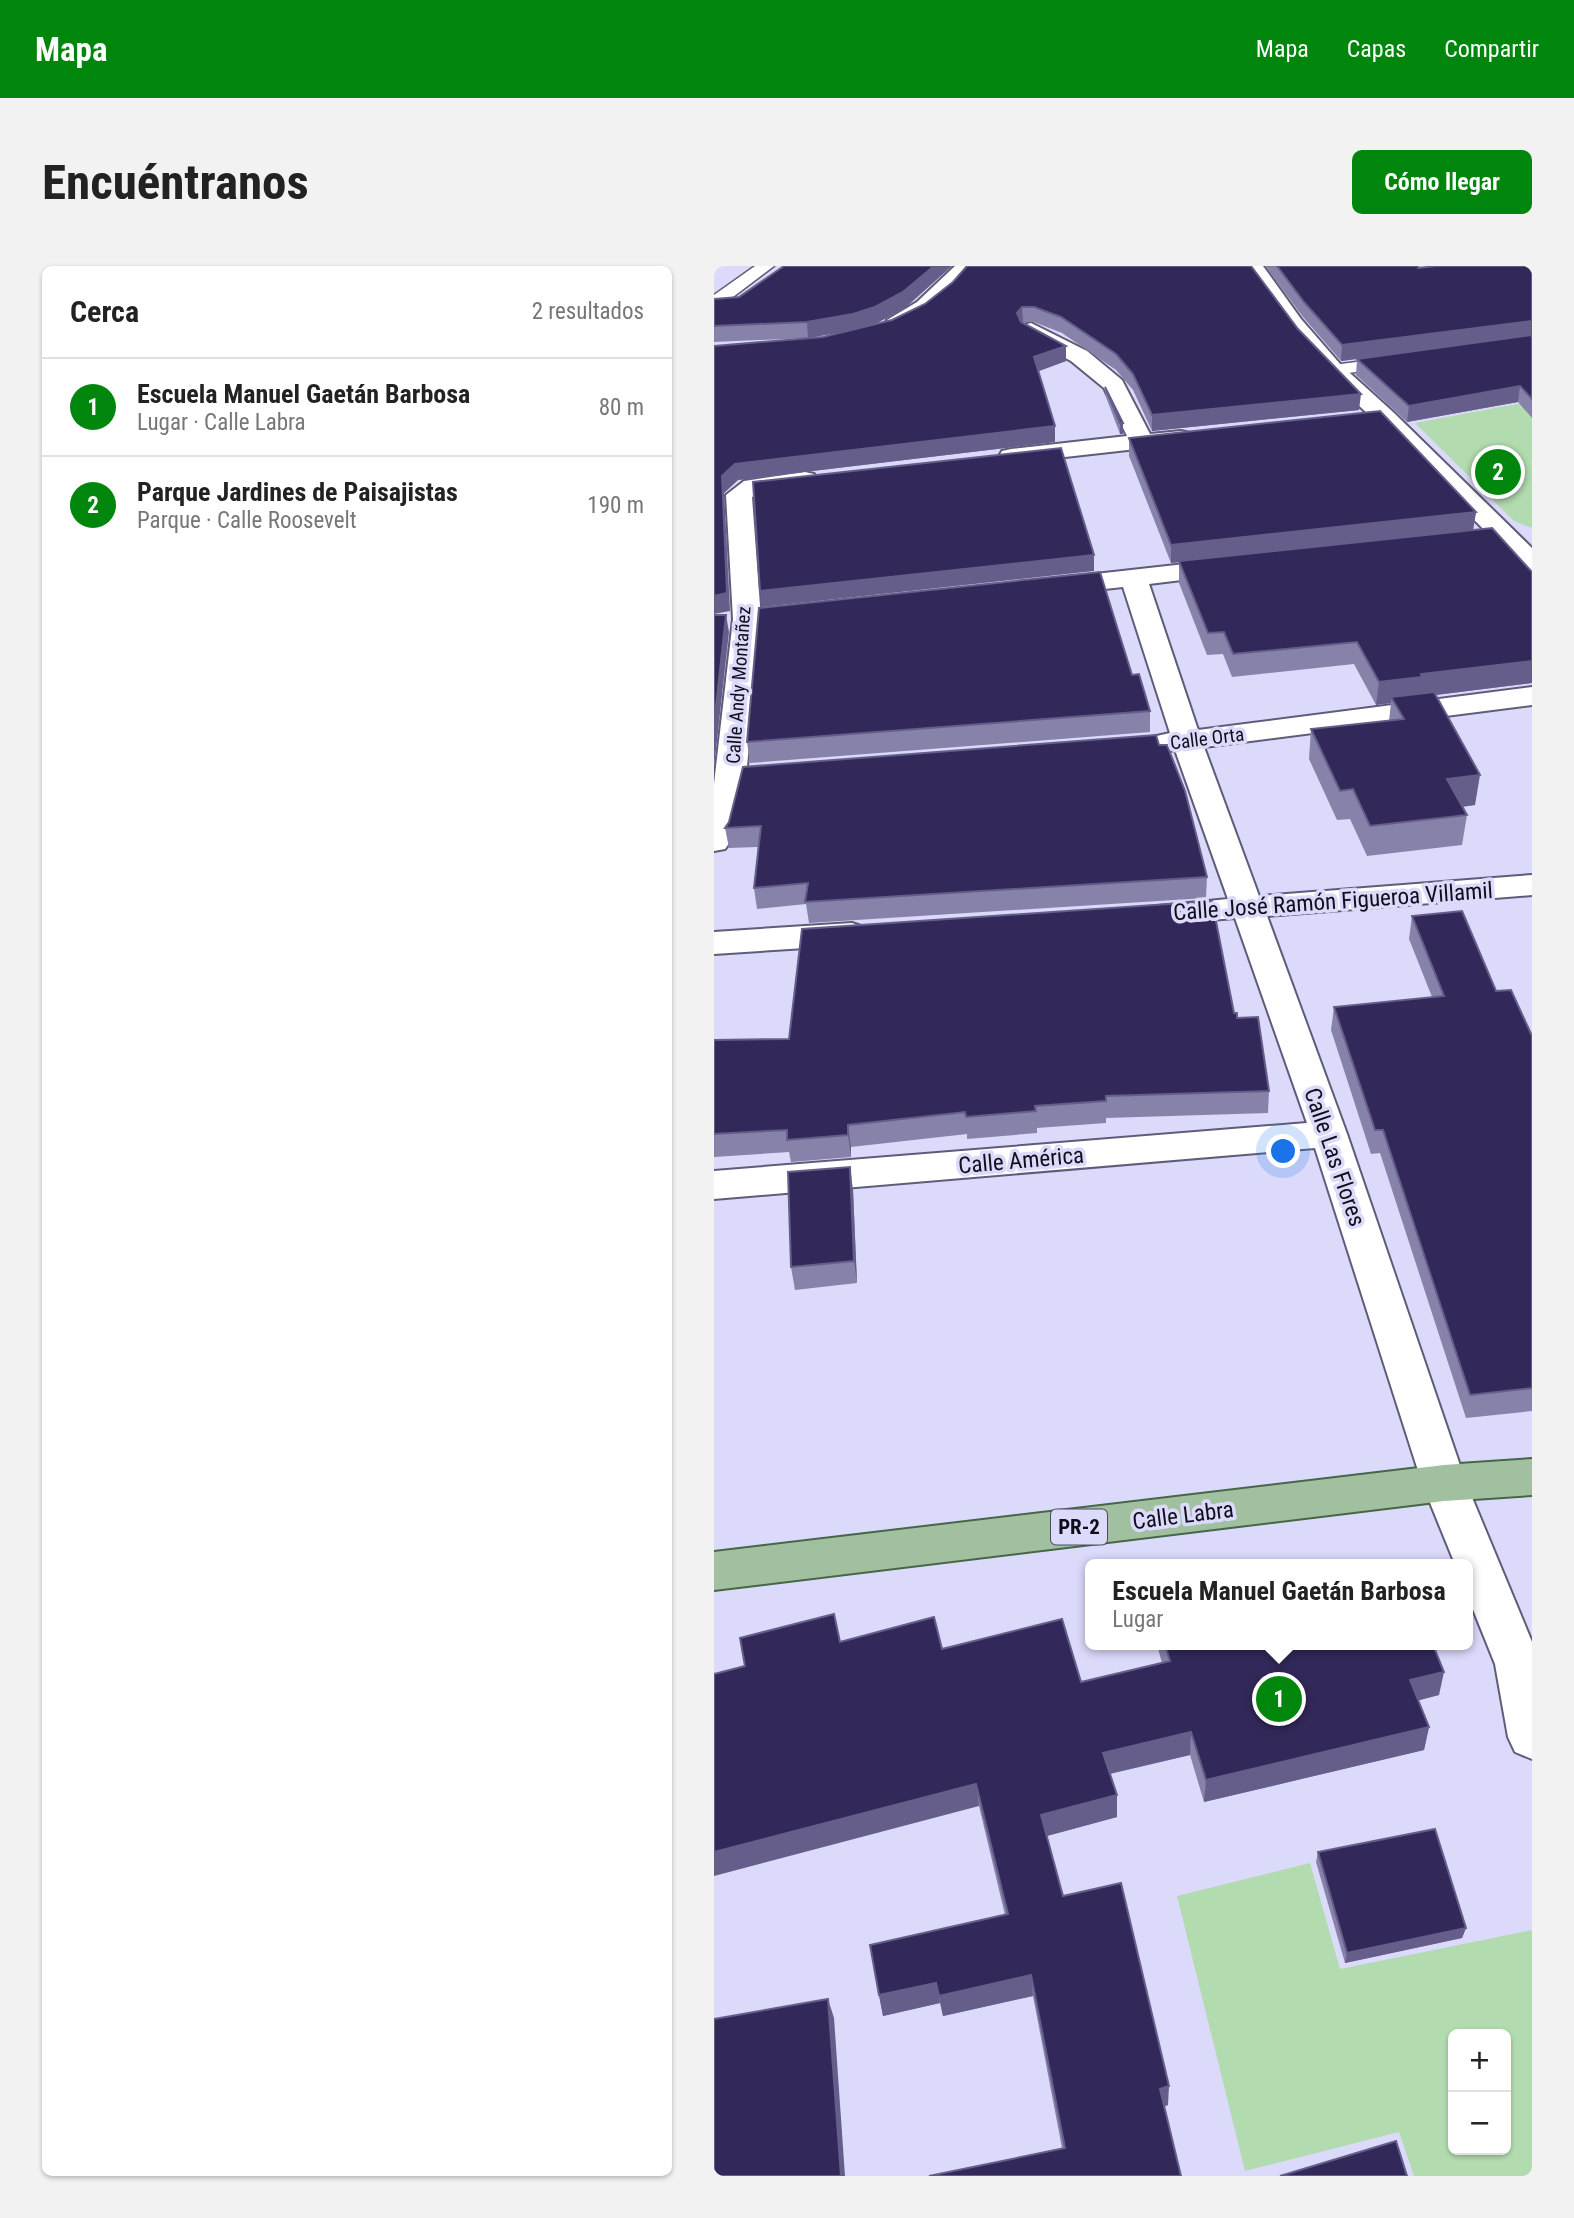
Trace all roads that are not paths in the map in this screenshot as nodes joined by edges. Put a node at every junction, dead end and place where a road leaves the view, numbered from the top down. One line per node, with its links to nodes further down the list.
1 (766, 266): 4 (lane)
2 (967, 266): 6 (street)
3 (1252, 266): 8 (street)
4 (714, 300)
5 (1031, 330): 12 (street)
6 (878, 331)
7 (1414, 359): 8 (lane)
8 (1334, 370): 9 (street)
9 (1385, 417): 10 (street); 16 (street)
10 (1358, 420)
11 (1209, 435): 12 (street)
12 (1142, 442): 13 (street)
13 (991, 458)
14 (827, 477): 23 (street, Calle Andy Montañez)
15 (1480, 540): 16 (street)
16 (1522, 547)
17 (1258, 564): 18 (street)
18 (1134, 578): 19 (street); 21 (street, Calle Las Flores)
19 (1023, 589)
20 (1532, 696): 21 (street, Calle Orta)
21 (1187, 741): 22 (street, Calle Orta); 26 (street, Calle Las Flores)
22 (1132, 745)
23 (735, 777): 24 (street, Calle Andy Montañez)
24 (714, 842)
25 (1532, 885): 26 (street, Calle José Ramón Figueroa Villamil)
26 (1249, 908): 27 (street, Calle José Ramón Figueroa Villamil); 30 (street, Calle Las Flores)
27 (1125, 916)
28 (878, 932): 29 (street)
29 (714, 943)
30 (1328, 1134): 31 (street, Calle América); 34 (street, Calle Las Flores)
31 (714, 1185)
32 (1532, 1467): 34 (main road, Calle Labra / PR-2)
33 (1532, 1477): 34 (main road, Calle Labra / PR-2)
34 (1444, 1483): 35 (main road, Calle Labra / PR-2); 36 (street, Calle Las Flores)
35 (714, 1571)
36 (1532, 1737)

